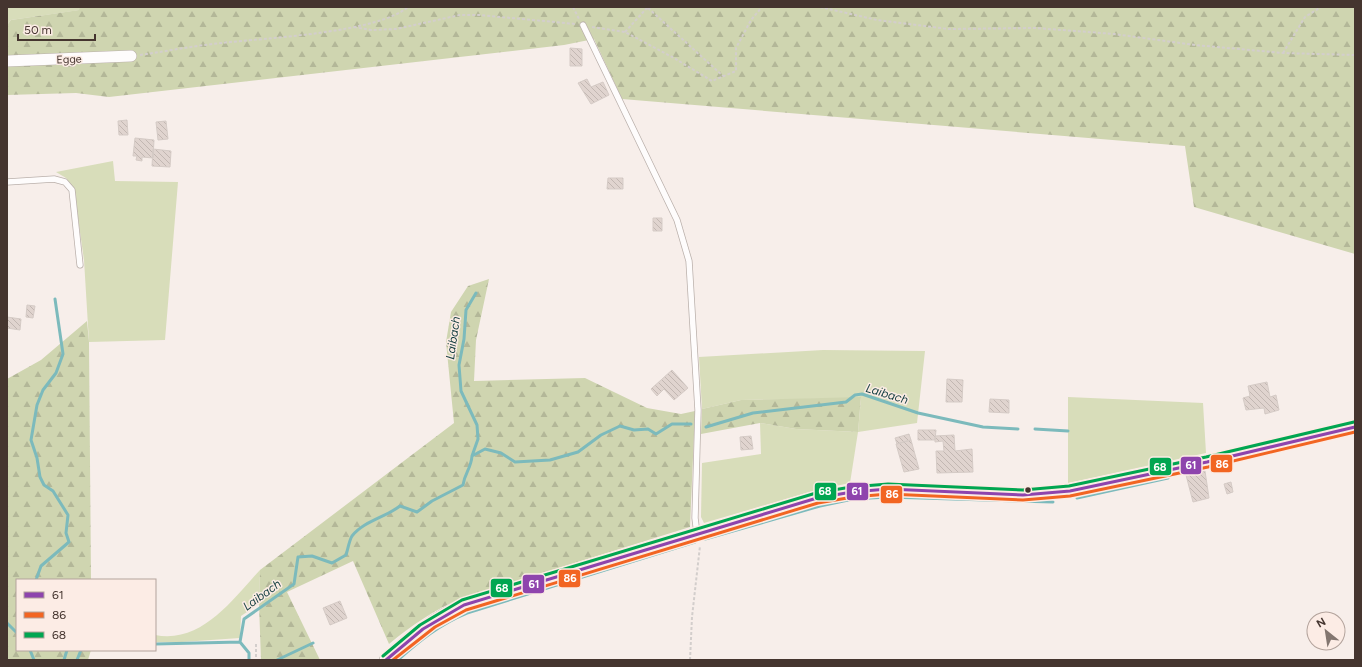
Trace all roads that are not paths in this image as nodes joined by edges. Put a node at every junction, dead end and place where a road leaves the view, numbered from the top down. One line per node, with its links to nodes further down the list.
1 (583, 25): 7 (lane)
2 (131, 56): 3 (street, Egge)
3 (7, 61)
4 (7, 182): 5 (lane)
5 (80, 265)
6 (1355, 427): 7 (street)
7 (697, 534): 8 (street)
8 (386, 660)

